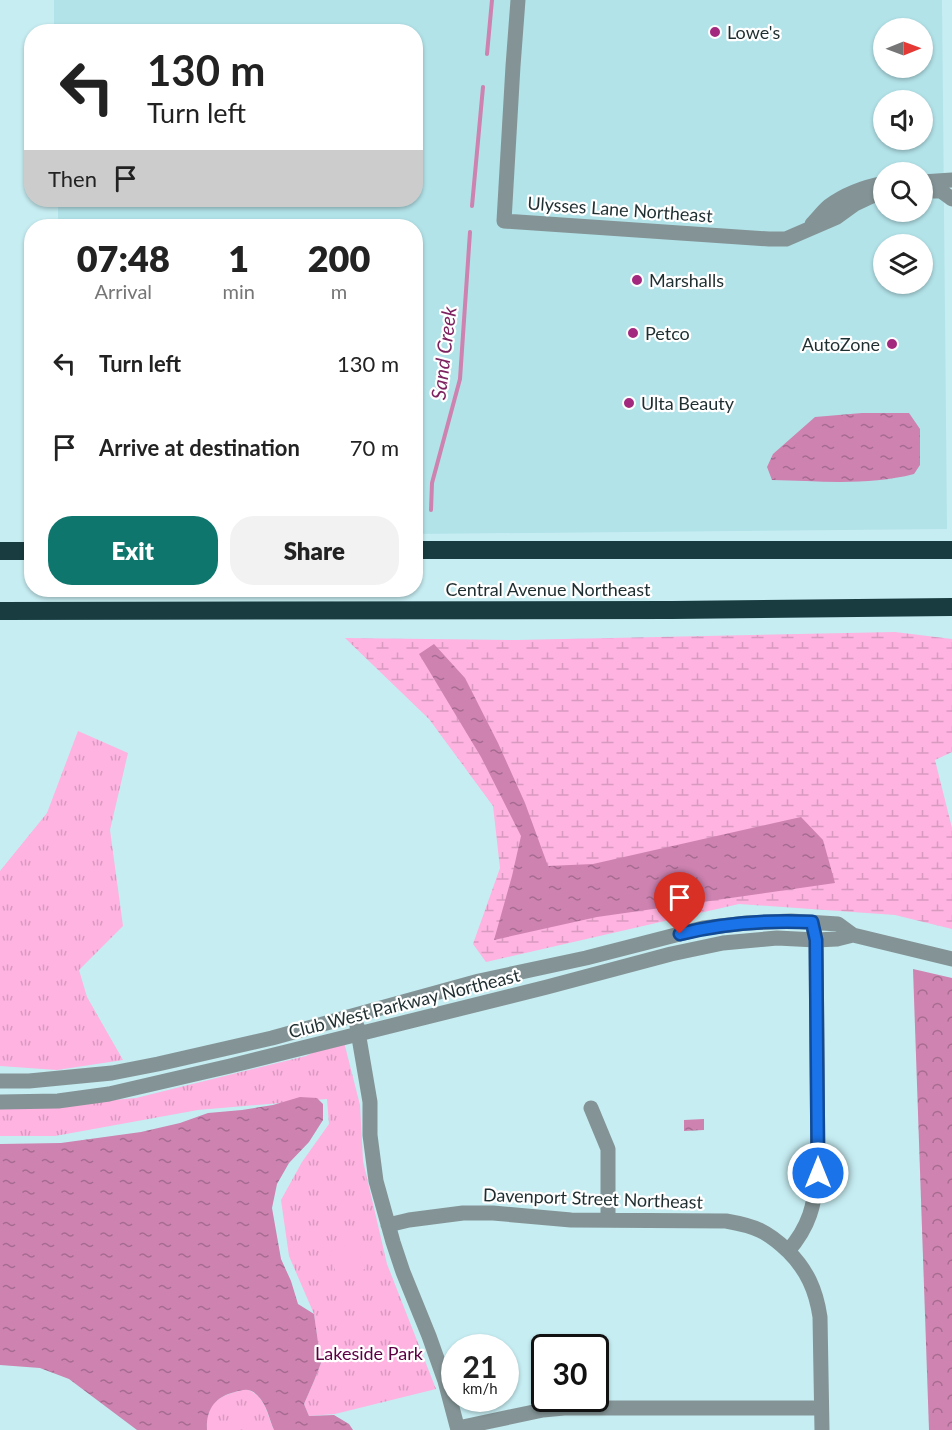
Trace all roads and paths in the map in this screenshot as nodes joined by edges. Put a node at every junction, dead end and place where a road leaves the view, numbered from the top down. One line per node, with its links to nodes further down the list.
1 (518, 0): 8 (street, Ulysses Lane Northeast)
2 (952, 180): 3 (street)
3 (933, 181)
4 (873, 185): 8 (street)
5 (933, 191): 7 (street)
6 (873, 196): 8 (street)
7 (952, 199)
8 (808, 228)
9 (24, 550): 12 (highway)
10 (423, 550): 11 (highway)
11 (952, 550)
12 (0, 551)
13 (952, 607): 14 (highway, Central Avenue Northeast)
14 (0, 611)
15 (812, 922): 16 (street); 17 (street); 19 (street)
16 (853, 934): 17 (street, Club West Parkway Northeast); 18 (street)
17 (816, 940): 20 (street, Club West Parkway Northeast); 26 (street)
18 (952, 959)
19 (354, 1014): 20 (street); 21 (street)
20 (358, 1035): 22 (street, Club West Parkway Northeast); 25 (street)
21 (0, 1080)
22 (0, 1102)
23 (591, 1108): 24 (street)
24 (608, 1219): 25 (street, Davenport Street Northeast); 26 (street, Davenport Street Northeast)
25 (388, 1225): 28 (street)
26 (788, 1251): 27 (street, Davenport Street Northeast)
27 (821, 1408): 28 (street); 29 (street, Davenport Street Northeast)
28 (458, 1429)
29 (822, 1430)

